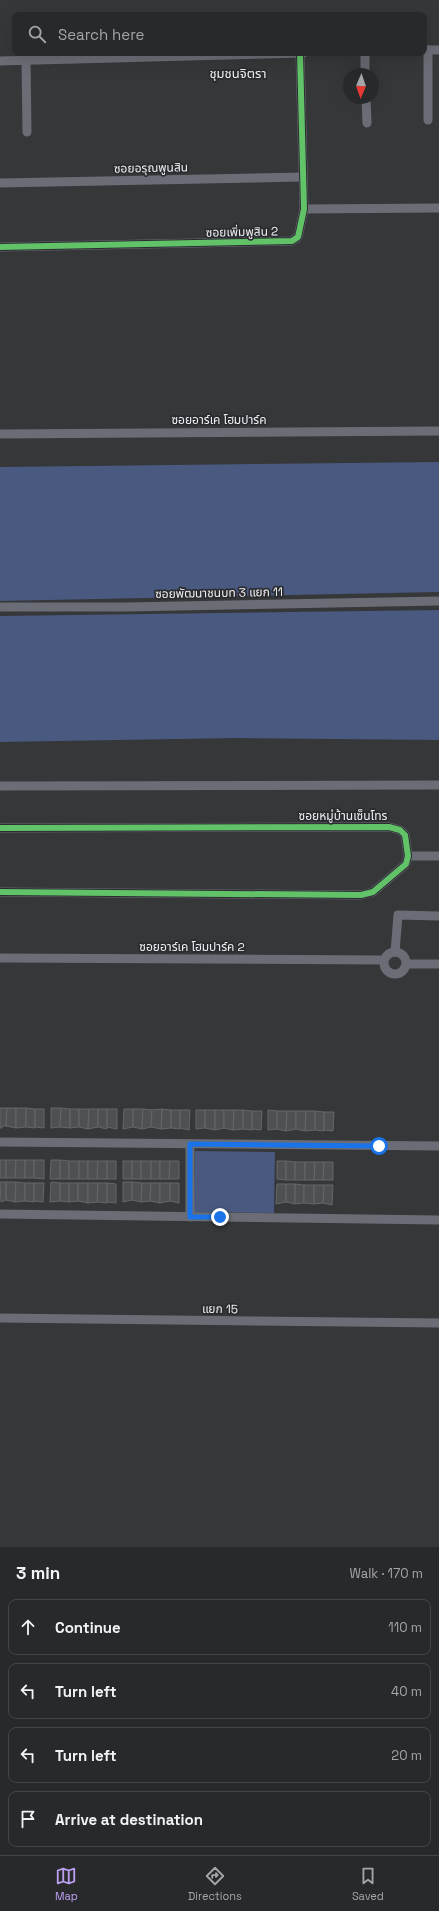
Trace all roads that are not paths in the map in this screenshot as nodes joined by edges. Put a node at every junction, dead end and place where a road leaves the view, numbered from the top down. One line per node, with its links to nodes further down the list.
1 (427, 50): 2 (street)
2 (439, 50)
3 (183, 56): 7 (street)
4 (300, 56): 14 (street, ซอยเพิ่มพูสิน 2)
5 (364, 56): 9 (street)
6 (426, 56): 11 (street)
7 (26, 60): 8 (street); 13 (street)
8 (0, 61)
9 (365, 68)
10 (366, 104): 12 (street)
11 (428, 120)
12 (367, 123)
13 (28, 132)
14 (302, 176): 15 (street, ซอยอรุณพูนสิน); 17 (street, ซอยเพิ่มพูสิน 2)
15 (0, 183)
16 (439, 208): 17 (street)
17 (304, 209): 18 (street, ซอยเพิ่มพูสิน 2)
18 (0, 246)
19 (439, 431): 20 (street, ซอยอาร์เค โฮมปาร์ค)
20 (0, 434)
21 (439, 601): 22 (street, ซอยพัฒนาชนบท 3 แยก 11)
22 (0, 607)
23 (439, 785): 24 (street)
24 (0, 786)
25 (0, 828): 26 (street, ซอยหมู่บ้านเซ็นโทร)
26 (408, 856): 27 (street); 28 (street)
27 (439, 856)
28 (0, 892)
29 (439, 916): 30 (street)
30 (395, 952): 32 (street); 33 (street)
31 (0, 958): 32 (street, ซอยอาร์เค โฮมปาร์ค 2)
32 (384, 960): 33 (street)
33 (406, 964): 34 (street)
34 (439, 964)
35 (0, 1142): 36 (street)
36 (190, 1144): 37 (street); 39 (street)
37 (439, 1146)
38 (0, 1214): 39 (street)
39 (190, 1217): 40 (street)
40 (439, 1220)
41 (0, 1318): 42 (street, แยก 15)
42 (439, 1324)

